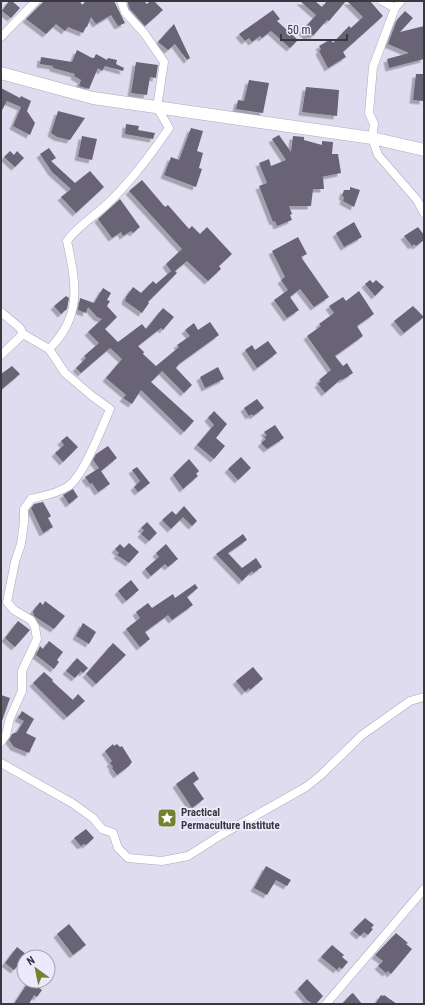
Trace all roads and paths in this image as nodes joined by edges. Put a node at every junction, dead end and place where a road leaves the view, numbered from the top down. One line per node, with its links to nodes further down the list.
1 (36, 1): 6 (street)
2 (121, 1): 8 (street)
3 (382, 1): 5 (street)
4 (401, 1): 5 (street)
5 (395, 8): 11 (street)
6 (1, 37)
7 (1, 73): 8 (main road)
8 (157, 108): 9 (main road); 10 (street)
9 (172, 110): 10 (street); 11 (main road)
10 (169, 128): 16 (street)
11 (372, 138): 12 (main road); 13 (street)
12 (424, 150)
13 (424, 213)
14 (1, 312): 15 (street)
15 (24, 334): 16 (street); 17 (street)
16 (50, 349): 19 (street)
17 (1, 355)
18 (424, 697): 20 (street)
19 (1, 742)
20 (1, 763)
21 (424, 889): 22 (street)
22 (326, 1004)

